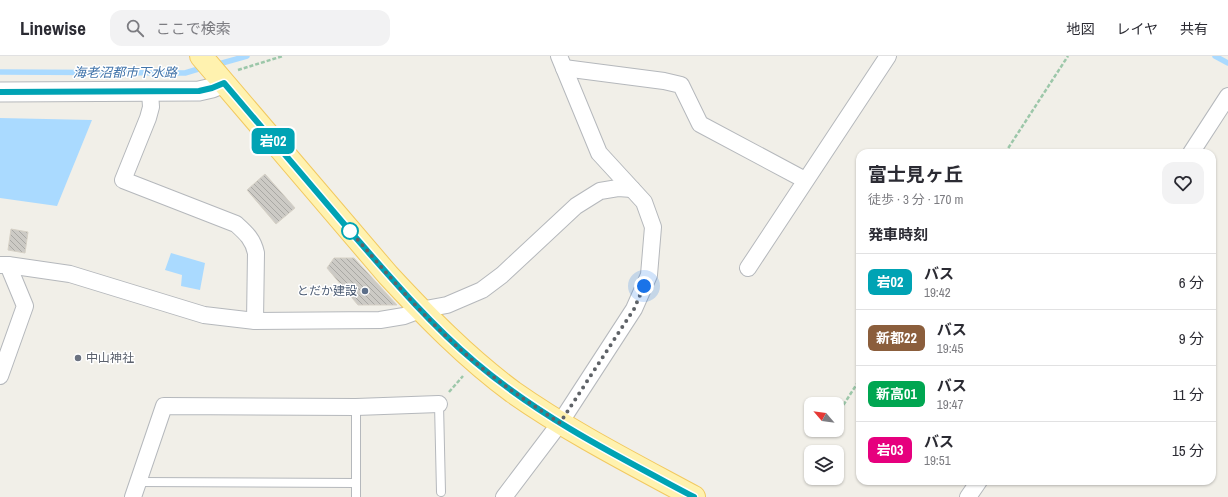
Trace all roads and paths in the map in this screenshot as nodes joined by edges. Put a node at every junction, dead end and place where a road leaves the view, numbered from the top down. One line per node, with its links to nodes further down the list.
1 (283, 56): 5 (path)
2 (888, 56): 11 (street)
3 (1068, 56): 9 (path)
4 (562, 62): 11 (street); 12 (street)
5 (214, 72): 7 (street); 15 (main road)
6 (0, 92): 7 (street)
7 (150, 92): 16 (street)
8 (1228, 96): 10 (street)
9 (1008, 149)
10 (1194, 149)
11 (805, 180): 14 (street)
12 (632, 189): 15 (street); 23 (street)
13 (4, 265): 16 (street); 18 (street)
14 (748, 268)
15 (420, 310): 16 (street); 17 (main road)
16 (255, 321)
17 (476, 362): 20 (path); 23 (main road)
18 (0, 376)
19 (856, 385): 21 (path)
20 (439, 404): 22 (street); 27 (lane)
21 (844, 404)
22 (356, 407): 24 (street); 25 (lane)
23 (560, 423): 30 (street); 31 (main road)
24 (139, 482): 25 (lane); 28 (street)
25 (356, 483): 29 (lane)
26 (976, 485): 32 (street)
27 (441, 492)
28 (133, 497)
29 (356, 497)
30 (504, 497)
31 (694, 497)
32 (968, 497)

